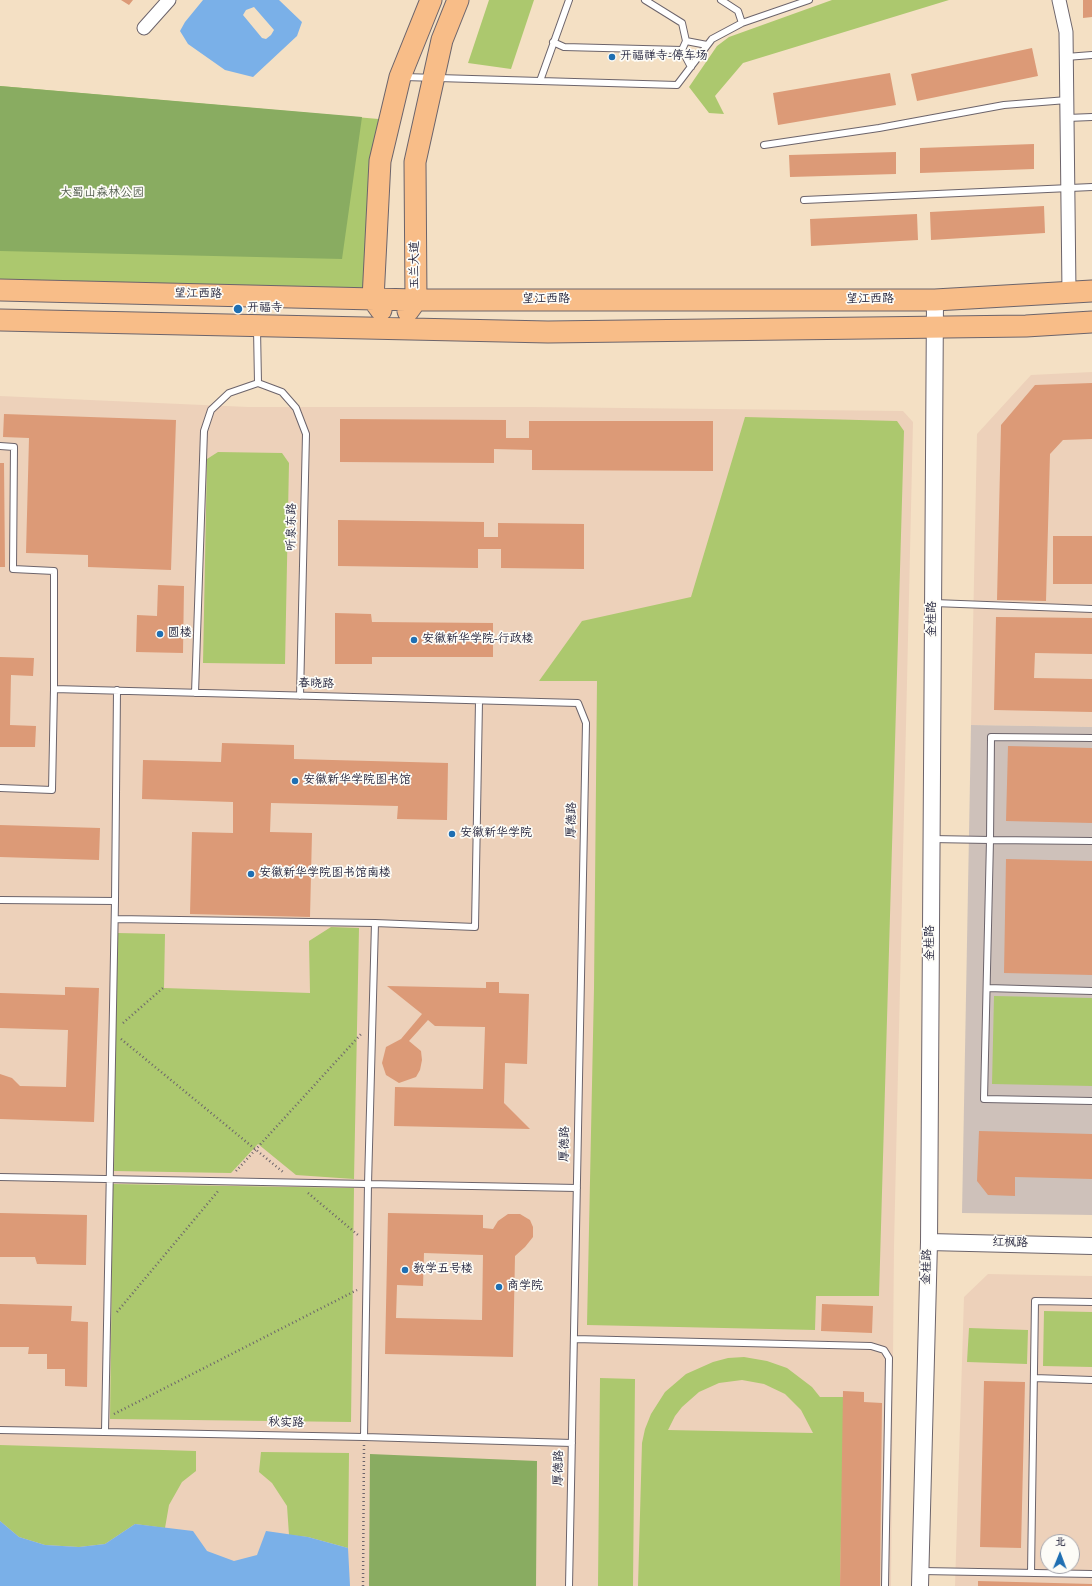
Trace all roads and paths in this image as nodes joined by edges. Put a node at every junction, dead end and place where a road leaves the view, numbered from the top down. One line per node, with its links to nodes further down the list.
1 (169, 0): 11 (street)
2 (431, 0): 19 (main road)
3 (458, 0): 20 (main road, 玉兰大道)
4 (569, 0): 13 (lane)
5 (645, 0): 12 (lane)
6 (721, 0): 10 (lane)
7 (809, 0): 9 (lane)
8 (1059, 0): 17 (street)
9 (797, 2): 10 (lane)
10 (742, 23): 14 (lane)
11 (144, 28)
12 (686, 41): 14 (lane); 15 (lane)
13 (553, 42): 15 (lane); 21 (lane)
14 (707, 45): 18 (lane)
15 (682, 50): 18 (lane)
16 (1092, 55): 17 (lane)
17 (1066, 56): 22 (street)
18 (691, 68): 21 (lane)
19 (400, 77): 20 (lane); 32 (main road)
20 (434, 78): 21 (lane); 33 (main road, 玉兰大道)
21 (540, 81)
22 (1067, 100): 24 (street); 25 (lane)
23 (1092, 117): 24 (lane)
24 (1067, 118): 27 (street)
25 (764, 145)
26 (1092, 187): 27 (lane)
27 (1068, 188): 28 (lane); 31 (street)
28 (804, 200)
29 (0, 290): 32 (main road, 望江西路)
30 (1092, 291): 31 (main road, 望江西路)
31 (1069, 292): 34 (main road, 望江西路)
32 (373, 299): 33 (main road, 望江西路); 39 (main road)
33 (416, 300): 34 (main road, 望江西路); 39 (main road, 玉兰大道)
34 (935, 300): 38 (street, 金桂路)
35 (0, 320): 37 (main road)
36 (1092, 322): 38 (main road)
37 (257, 325): 39 (main road); 40 (lane)
38 (935, 327): 39 (main road); 42 (street, 金桂路)
39 (395, 328)
40 (258, 383): 46 (lane); 47 (lane, 听泉东路)
41 (0, 446): 44 (lane)
42 (933, 603): 43 (lane); 52 (street, 金桂路)
43 (1092, 610)
44 (54, 689): 45 (lane, 春晓路); 51 (lane)
45 (117, 690): 46 (lane, 春晓路); 56 (lane)
46 (195, 693): 47 (lane, 春晓路)
47 (300, 696): 48 (lane, 春晓路)
48 (479, 701): 49 (lane, 春晓路); 58 (lane)
49 (578, 704): 71 (lane, 厚德路)
50 (1092, 738): 53 (lane)
51 (0, 788)
52 (931, 839): 53 (lane); 72 (street, 金桂路)
53 (990, 840): 54 (lane); 60 (lane)
54 (1092, 841)
55 (0, 900): 56 (lane)
56 (115, 901): 57 (lane)
57 (115, 919): 58 (lane); 63 (lane)
58 (375, 923): 62 (lane)
59 (164, 988): 63 (path)
60 (987, 988): 61 (lane); 64 (lane)
61 (1092, 991)
62 (373, 1021): 65 (path); 70 (lane)
63 (112, 1032): 65 (path); 67 (lane)
64 (1092, 1101)
65 (256, 1150): 68 (path); 69 (path)
66 (0, 1177): 67 (lane)
67 (110, 1179): 68 (lane); 77 (lane)
68 (226, 1181): 69 (lane); 77 (path)
69 (296, 1183): 70 (lane); 73 (path)
70 (368, 1184): 71 (lane); 73 (lane)
71 (577, 1188): 78 (lane, 厚德路)
72 (929, 1242): 74 (street, 红枫路); 88 (street, 金桂路)
73 (367, 1243): 75 (lane)
74 (1092, 1246)
75 (367, 1286): 81 (path); 84 (lane)
76 (1092, 1302): 79 (lane)
77 (107, 1324): 81 (lane)
78 (574, 1339): 85 (lane, 厚德路); 91 (lane)
79 (1034, 1378): 80 (lane); 86 (lane)
80 (1092, 1380)
81 (105, 1419): 83 (lane)
82 (0, 1430): 83 (lane, 秋实路)
83 (105, 1432): 84 (lane, 秋实路)
84 (364, 1437): 85 (lane, 秋实路); 89 (path)
85 (572, 1443): 90 (lane, 厚德路)
86 (1031, 1572): 87 (lane); 88 (lane)
87 (1092, 1574)
88 (920, 1578)
89 (363, 1586)
90 (569, 1586)
91 (885, 1586)

